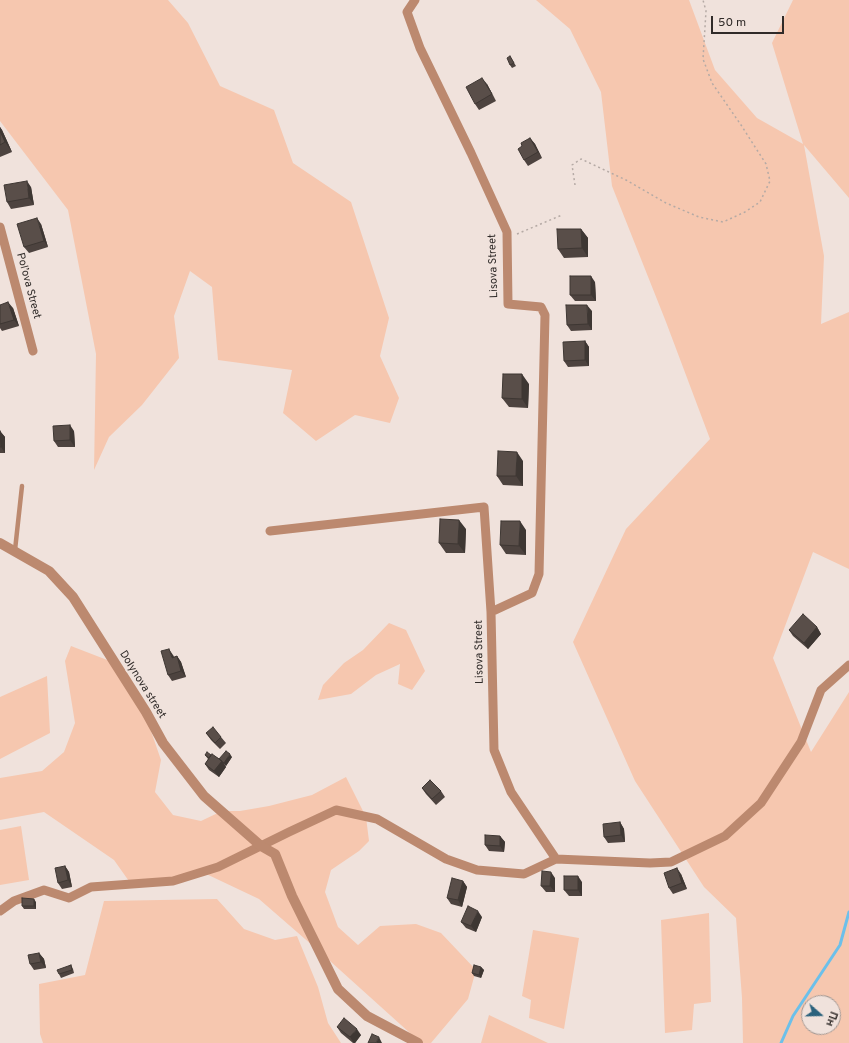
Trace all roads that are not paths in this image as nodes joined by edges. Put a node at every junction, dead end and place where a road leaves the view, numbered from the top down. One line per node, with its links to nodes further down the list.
1 (415, 0): 8 (street, Lisova Street)
2 (0, 227): 3 (street, Pol’ova Street)
3 (33, 350)
4 (22, 486): 7 (lane)
5 (270, 531): 8 (street)
6 (0, 543): 7 (street, Dolynova street)
7 (14, 552): 10 (street, Dolynova street)
8 (492, 612): 11 (street, Lisova Street)
9 (849, 665): 11 (street)
10 (261, 846): 11 (street); 12 (street); 13 (street, Dolynova street)
11 (556, 860)
12 (0, 911)
13 (418, 1043)

